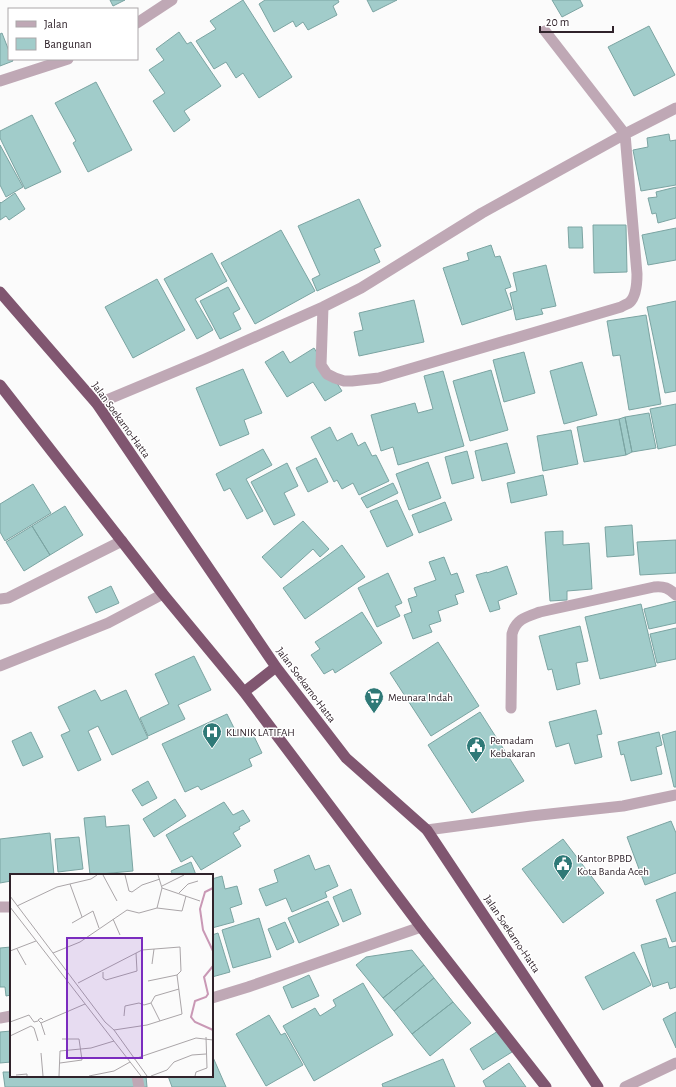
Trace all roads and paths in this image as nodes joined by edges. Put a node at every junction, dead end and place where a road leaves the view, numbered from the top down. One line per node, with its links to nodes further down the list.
1 (172, 0): 2 (street)
2 (138, 22)
3 (545, 31): 7 (street)
4 (65, 60): 5 (street)
5 (0, 81)
6 (676, 108): 7 (street)
7 (625, 134): 9 (street); 9 (street)
8 (0, 292): 11 (highway, Jalan Soekarno-Hatta)
9 (323, 307): 11 (street)
10 (0, 385): 12 (highway)
11 (97, 404): 17 (highway, Jalan Soekarno-Hatta)
12 (122, 541): 13 (highway); 15 (street)
13 (163, 594): 16 (street); 18 (highway)
14 (676, 595): 19 (street)
15 (0, 599)
16 (0, 666)
17 (276, 667): 18 (highway); 21 (highway, Jalan Soekarno-Hatta)
18 (244, 692): 22 (highway)
19 (510, 708)
20 (676, 795): 21 (street)
21 (427, 830): 30 (highway, Jalan Soekarno-Hatta)
22 (421, 927): 23 (street); 29 (highway)
23 (213, 998)
24 (10, 1016): 25 (street)
25 (0, 1018)
26 (676, 1063): 31 (street)
27 (137, 1077): 28 (street)
28 (139, 1087)
29 (546, 1087)
30 (598, 1087)
31 (625, 1087)

